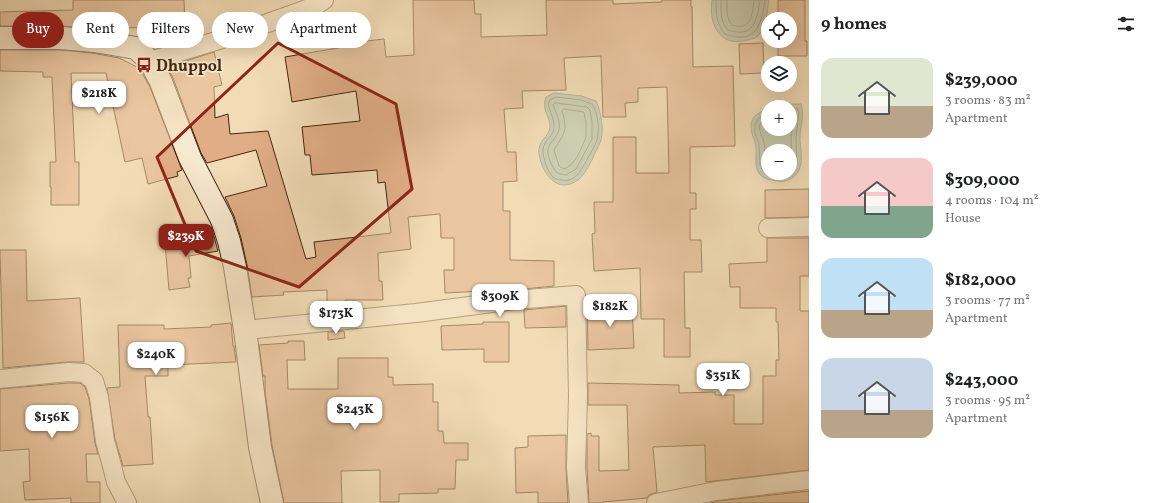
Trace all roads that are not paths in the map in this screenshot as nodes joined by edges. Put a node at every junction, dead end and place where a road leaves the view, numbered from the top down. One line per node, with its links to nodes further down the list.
1 (324, 0): 3 (street)
2 (0, 38): 3 (street)
3 (150, 61): 6 (street)
4 (809, 227): 5 (street)
5 (768, 228)
6 (245, 330): 10 (street); 11 (street)
7 (0, 379): 9 (street)
8 (809, 480): 12 (street)
9 (127, 503)
10 (272, 503)
11 (579, 503)
12 (656, 503)

